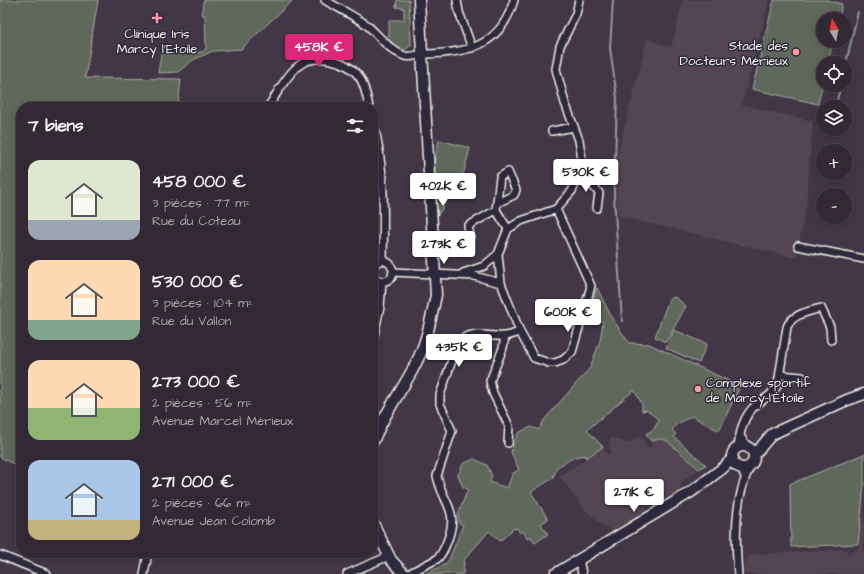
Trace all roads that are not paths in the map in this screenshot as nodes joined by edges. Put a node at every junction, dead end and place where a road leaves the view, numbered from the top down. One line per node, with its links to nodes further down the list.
1 (324, 0): 8 (street)
2 (414, 0): 8 (main road)
3 (419, 0): 8 (main road)
4 (458, 0): 7 (street)
5 (514, 0): 7 (street)
6 (579, 0): 11 (street)
7 (472, 48): 8 (street)
8 (419, 55): 27 (main road)
9 (271, 102): 10 (street)
10 (367, 102)
11 (574, 127): 12 (street); 14 (street)
12 (552, 131)
13 (378, 143): 15 (street)
14 (579, 176): 17 (street); 18 (street)
15 (383, 177): 16 (street); 24 (street)
16 (378, 178)
17 (597, 208)
18 (556, 209): 19 (street); 33 (street)
19 (508, 229): 20 (street); 22 (street)
20 (470, 236)
21 (798, 246): 23 (street)
22 (498, 254): 28 (street); 31 (street)
23 (864, 259)
24 (383, 260): 25 (street); 26 (street)
25 (378, 261)
26 (393, 272): 27 (street); 30 (street)
27 (433, 274): 28 (street); 39 (main road)
28 (455, 275): 31 (street)
29 (378, 279): 30 (street)
30 (382, 282): 32 (street)
31 (501, 283): 33 (street)
32 (378, 316)
33 (520, 332): 34 (street)
34 (505, 336): 40 (street); 52 (street)
35 (831, 340): 36 (street)
36 (781, 374): 37 (street); 41 (street)
37 (802, 377)
38 (864, 394): 41 (main road)
39 (378, 430)
40 (508, 443)
41 (747, 449): 42 (main road); 42 (main road)
42 (740, 464): 47 (main road); 55 (street)
43 (378, 533): 45 (main road)
44 (0, 554): 48 (street)
45 (389, 556): 50 (street); 51 (main road)
46 (147, 558): 49 (street)
47 (579, 559): 53 (main road); 54 (street)
48 (47, 574)
49 (144, 574)
50 (347, 574)
51 (404, 574)
52 (408, 574)
53 (555, 574)
54 (582, 574)
55 (738, 574)

